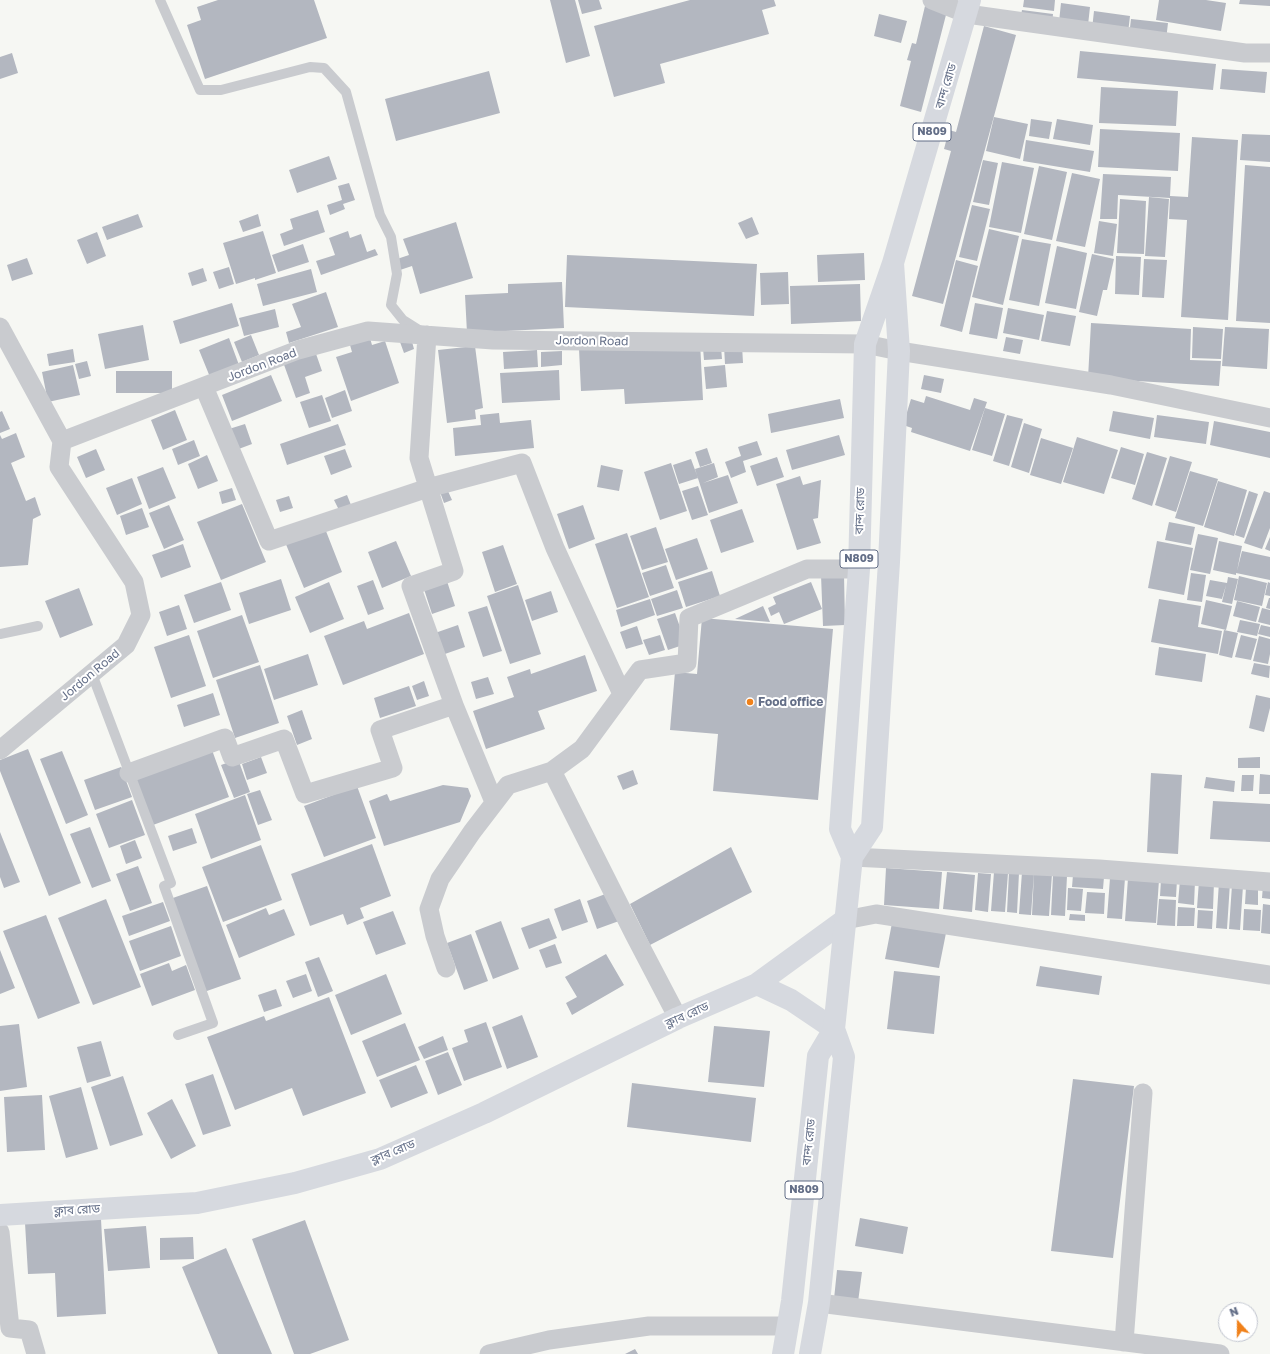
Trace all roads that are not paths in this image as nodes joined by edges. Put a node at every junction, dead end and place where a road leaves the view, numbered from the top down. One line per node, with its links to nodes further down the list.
1 (160, 0): 7 (lane)
2 (932, 0): 3 (street)
3 (969, 7): 4 (street); 5 (main road, বান্দ রোড / N809)
4 (1270, 53)
5 (893, 263): 8 (main road, বান্দ রোড / N809); 9 (main road, বান্দ রোড / N809)
6 (0, 327): 12 (street)
7 (427, 335): 8 (street, Jordon Road); 10 (street, Jordon Road); 13 (street)
8 (865, 344): 9 (street, Jordon Road); 14 (main road, বান্দ রোড / N809)
9 (899, 351): 11 (street, Jordon Road); 24 (main road, বান্দ রোড / N809)
10 (204, 387): 12 (street, Jordon Road); 13 (street)
11 (1270, 418)
12 (62, 441): 17 (street, Jordon Road)
13 (428, 488): 18 (street); 19 (street)
14 (859, 569): 18 (street); 24 (main road, বান্দ রোড / N809)
15 (38, 626): 16 (lane)
16 (0, 634)
17 (92, 674): 20 (street, Jordon Road); 22 (lane)
18 (622, 694): 21 (street)
19 (454, 705): 22 (street); 23 (street)
20 (0, 750)
21 (552, 771): 23 (street); 30 (street)
22 (129, 772): 32 (lane)
23 (494, 802): 27 (street)
24 (852, 858): 25 (street); 26 (main road, বান্দ রোড / N809)
25 (1270, 882)
26 (845, 920): 28 (street); 29 (main road, ক্লাব রোড); 31 (main road, বান্দ রোড / N809)
27 (446, 968)
28 (1270, 975)
29 (757, 984): 30 (main road, ক্লাব রোড); 31 (main road)
30 (678, 1018): 34 (main road, ক্লাব রোড)
31 (834, 1029): 36 (main road, বান্দ রোড / N809); 37 (main road, বান্দ রোড / N809)
32 (178, 1035)
33 (1143, 1093): 38 (street)
34 (0, 1215)
35 (0, 1232): 39 (street)
36 (819, 1303): 38 (street); 42 (main road, বান্দ রোড / N809)
37 (788, 1326): 40 (street); 41 (main road, বান্দ রোড / N809)
38 (1124, 1342): 43 (street)
39 (36, 1354)
40 (489, 1354)
41 (783, 1354)
42 (810, 1354)
43 (1220, 1354)

